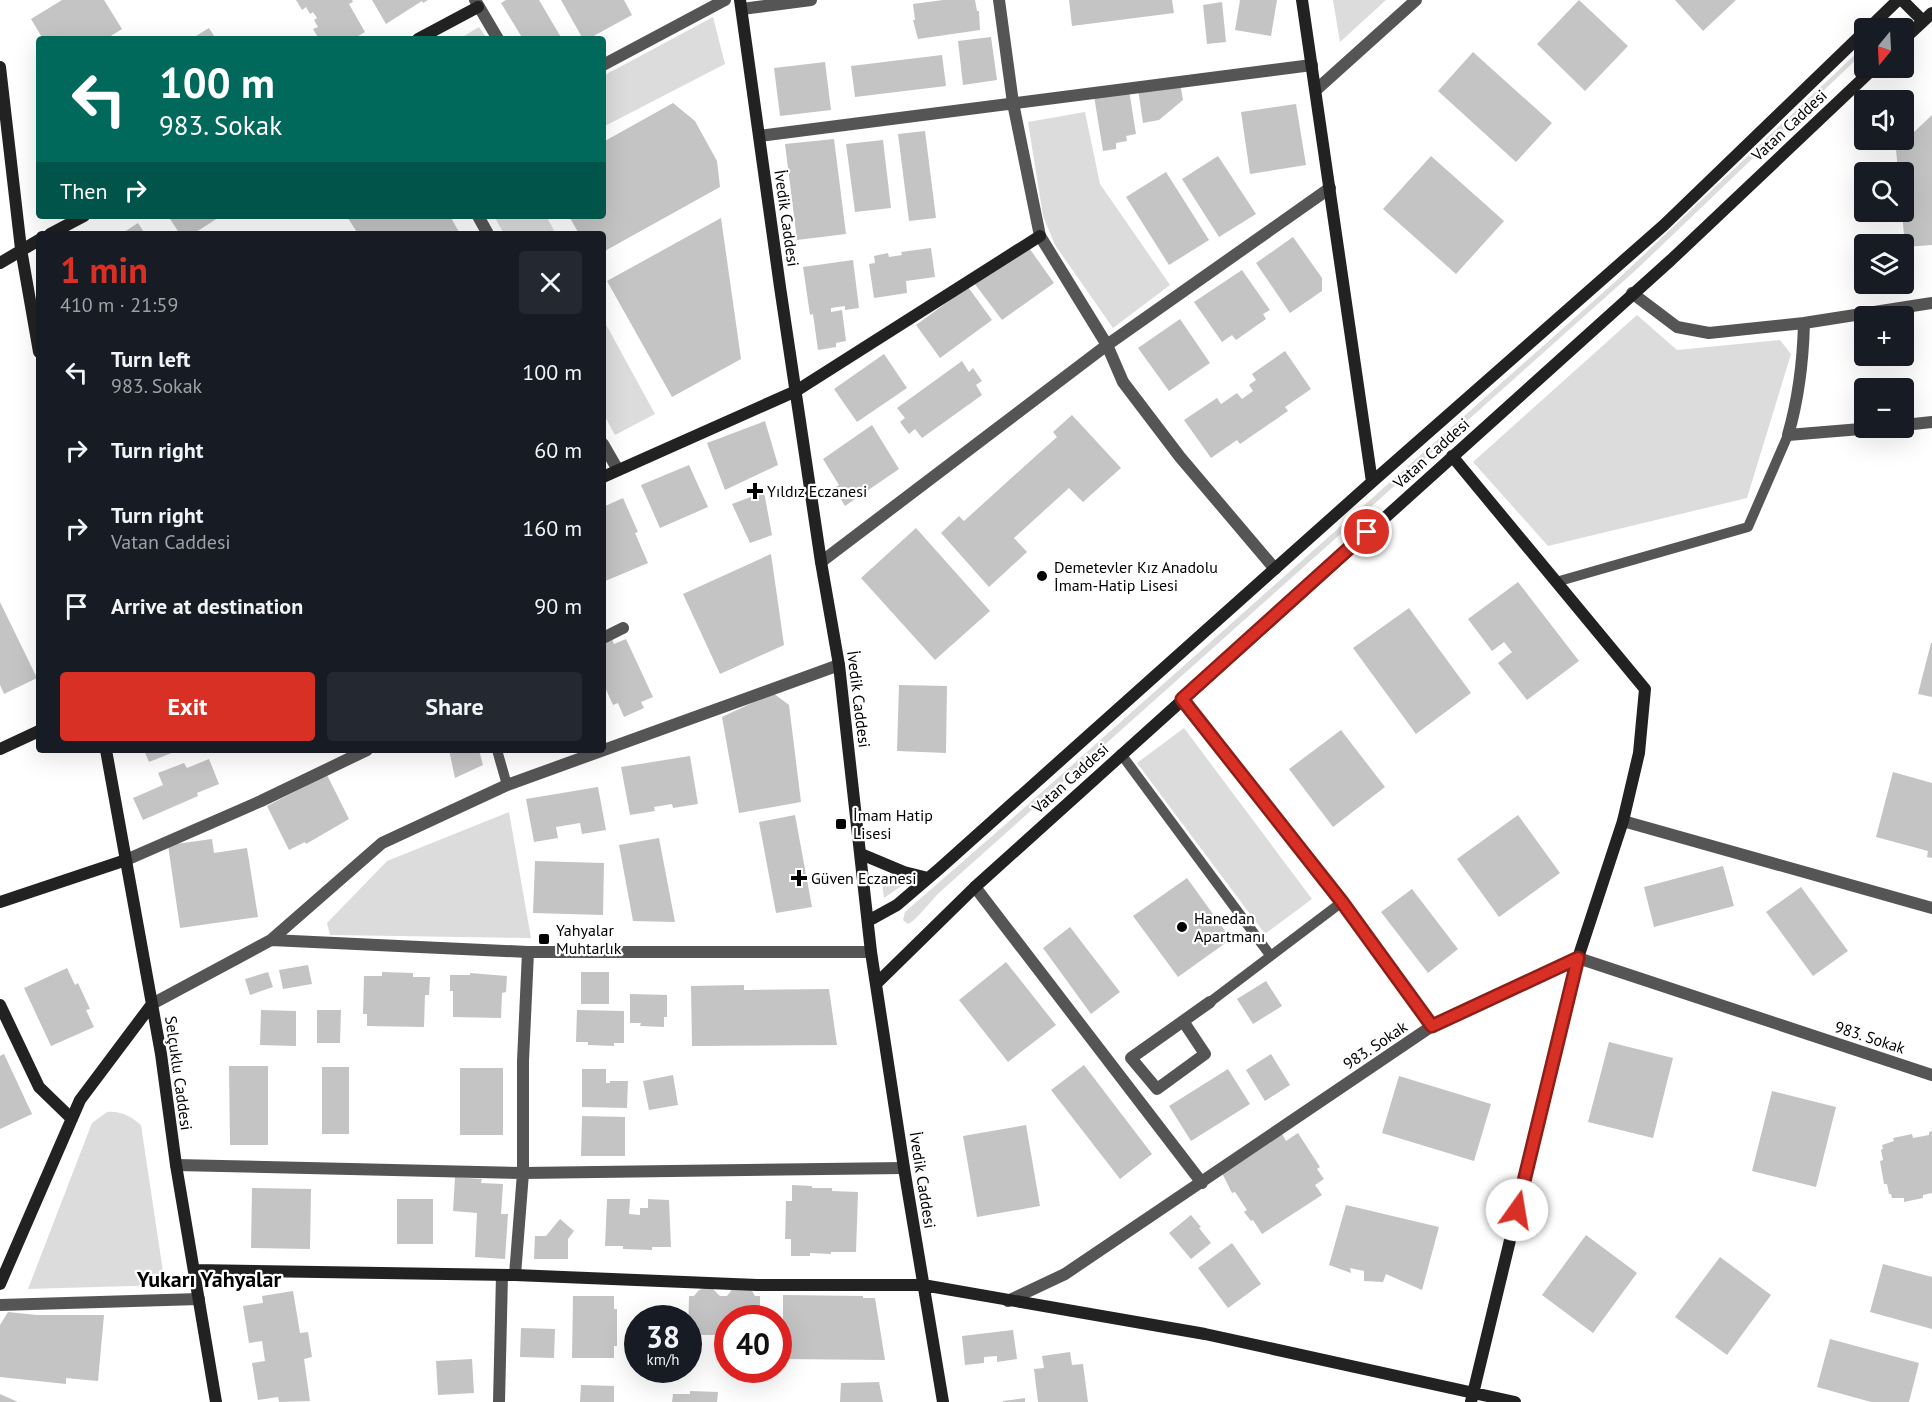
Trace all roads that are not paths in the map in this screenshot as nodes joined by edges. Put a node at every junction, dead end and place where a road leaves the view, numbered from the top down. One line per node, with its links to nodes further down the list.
1 (724, 0): 15 (street)
2 (811, 0): 8 (street)
3 (999, 0): 20 (street)
4 (1302, 0): 16 (street)
5 (1416, 0): 19 (street)
6 (1900, 0): 9 (street); 10 (street)
7 (476, 3): 12 (street); 13 (street)
8 (741, 4): 21 (street, İvedik Caddesi)
9 (1927, 17): 11 (street)
10 (1880, 18)
11 (1914, 29)
12 (423, 36)
13 (496, 36)
14 (1854, 42): 43 (street, Vatan Caddesi)
15 (606, 63)
16 (1312, 64): 19 (street); 20 (street)
17 (0, 67): 27 (street)
18 (1863, 78): 29 (street, Vatan Caddesi)
19 (1316, 90): 22 (street)
20 (1013, 103): 21 (street); 25 (street)
21 (759, 136): 34 (street, İvedik Caddesi)
22 (1330, 188): 33 (street); 43 (street)
23 (78, 219): 24 (street)
24 (56, 231)
25 (1040, 236): 33 (street); 34 (street)
26 (36, 242): 27 (street)
27 (21, 249): 28 (street); 32 (street)
28 (0, 264)
29 (1632, 293): 31 (street); 40 (street, Vatan Caddesi)
30 (1932, 303): 31 (street)
31 (1804, 323): 38 (street)
32 (36, 335)
33 (1107, 345): 44 (street); 45 (street)
34 (796, 391): 41 (street); 44 (street, İvedik Caddesi)
35 (1932, 422): 36 (street)
36 (1914, 424)
37 (1854, 430): 38 (street)
38 (1788, 435): 46 (lane)
39 (606, 449): 41 (street)
40 (1452, 456): 46 (street); 50 (street, Vatan Caddesi)
41 (618, 471): 42 (street)
42 (606, 476)
43 (1372, 482): 45 (street, Vatan Caddesi)
44 (821, 562): 49 (street, İvedik Caddesi)
45 (1275, 569): 63 (street, Vatan Caddesi)
46 (1556, 582): 60 (street)
47 (623, 628): 48 (street)
48 (606, 636)
49 (839, 665): 53 (street); 61 (street, İvedik Caddesi)
50 (1182, 699): 58 (street, Vatan Caddesi); 66 (street)
51 (36, 732): 52 (street)
52 (0, 749)
53 (606, 749)
54 (107, 753): 62 (street, Selçuklu Caddesi)
55 (361, 753): 62 (street)
56 (498, 753): 59 (lane)
57 (596, 753): 59 (street)
58 (1121, 754): 64 (street, Vatan Caddesi); 72 (lane)
59 (507, 785): 69 (street)
60 (1623, 821): 67 (street); 73 (street)
61 (861, 854): 63 (street); 68 (street, İvedik Caddesi)
62 (126, 860): 65 (street); 76 (street, Selçuklu Caddesi)
63 (928, 878): 68 (street, Vatan Caddesi)
64 (975, 887): 74 (street, Vatan Caddesi); 85 (street)
65 (0, 902)
66 (1342, 902): 72 (lane); 79 (street)
67 (1932, 908)
68 (868, 921): 71 (street, İvedik Caddesi)
69 (271, 940): 70 (street); 76 (street)
70 (528, 951): 71 (street); 84 (street)
71 (871, 952): 74 (street, İvedik Caddesi)
72 (1270, 955): 75 (lane)
73 (1578, 958): 79 (street, 983. Sokak); 80 (street, 983. Sokak); 93 (street)
74 (877, 983): 83 (street, İvedik Caddesi)
75 (1210, 1002): 78 (street)
76 (152, 1004): 81 (street); 82 (street, Selçuklu Caddesi)
77 (0, 1005): 81 (street)
78 (1183, 1020): 78 (street)
79 (1432, 1026): 85 (street, 983. Sokak)
80 (1932, 1075)
81 (72, 1119): 88 (street)
82 (176, 1165): 84 (street); 86 (street, Selçuklu Caddesi)
83 (904, 1168): 84 (street); 89 (street, İvedik Caddesi)
84 (523, 1173): 87 (street)
85 (1202, 1183): 91 (street, 983. Sokak)
86 (194, 1270): 87 (street); 90 (street, Selçuklu Caddesi)
87 (508, 1275): 89 (street); 95 (street)
88 (0, 1284)
89 (923, 1285): 91 (street); 96 (street, İvedik Caddesi)
90 (199, 1299): 92 (street); 94 (street, Selçuklu Caddesi)
91 (1008, 1301): 93 (street)
92 (0, 1305)
93 (1472, 1398): 97 (street)
94 (216, 1402)
95 (499, 1402)
96 (943, 1402)
97 (1515, 1402)

